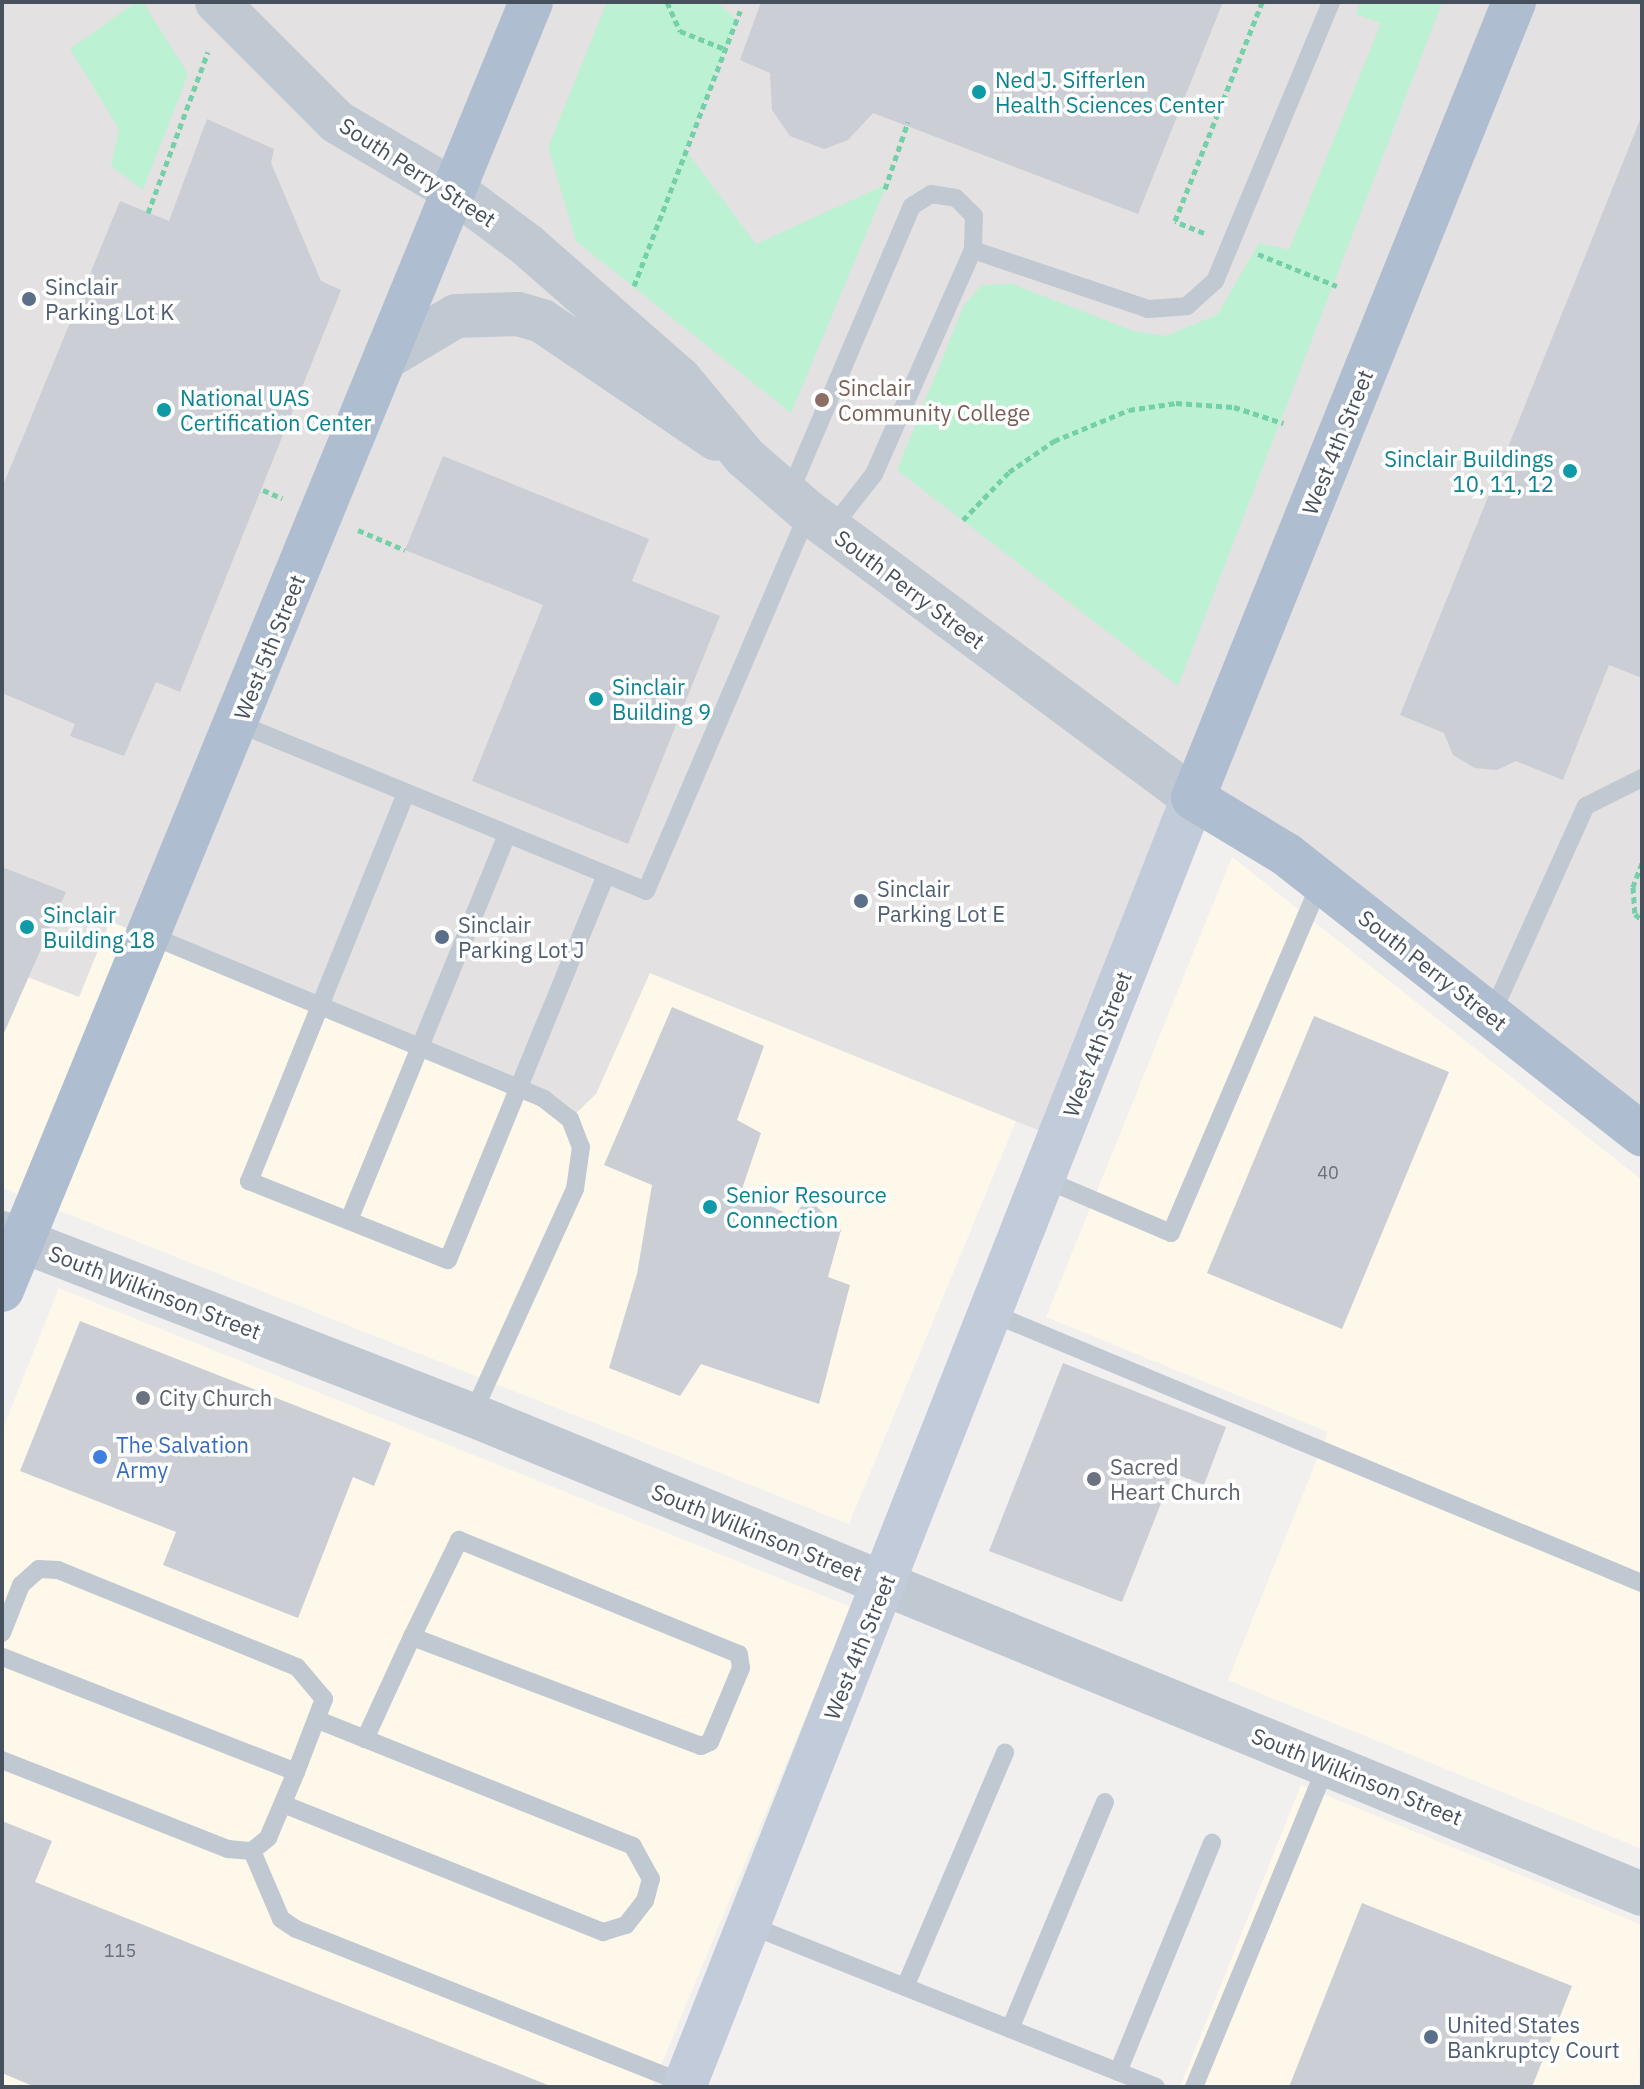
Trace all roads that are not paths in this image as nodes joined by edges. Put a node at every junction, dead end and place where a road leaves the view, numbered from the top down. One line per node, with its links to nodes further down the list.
1 (217, 2): 5 (street, South Perry Street)
2 (531, 2): 5 (main road, West 5th Street)
3 (1331, 2): 6 (lane)
4 (1513, 2): 13 (main road, West 4th Street)
5 (456, 192): 7 (main road, West 5th Street); 8 (street, South Perry Street)
6 (973, 250): 9 (lane); 9 (lane)
7 (387, 357): 8 (street); 10 (main road, West 5th Street)
8 (745, 457): 9 (street, South Perry Street)
9 (809, 512): 13 (street, South Perry Street); 15 (lane)
10 (237, 723): 12 (lane); 17 (main road, West 5th Street)
11 (1642, 778): 19 (lane)
12 (406, 793): 14 (lane); 18 (lane)
13 (1193, 798): 16 (main road, South Perry Street); 23 (main road, West 4th Street)
14 (507, 834): 15 (lane); 20 (lane)
15 (606, 875): 21 (lane)
16 (1321, 882): 19 (main road, South Perry Street); 23 (lane)
17 (149, 935): 18 (lane); 25 (main road, West 5th Street)
18 (319, 1006): 20 (lane); 24 (lane)
19 (1491, 1016): 22 (main road, South Perry Street)
20 (419, 1047): 21 (lane); 24 (lane)
21 (518, 1088): 24 (lane); 28 (lane)
22 (1642, 1134)
23 (1044, 1179): 27 (main road, West 4th Street)
24 (349, 1220)
25 (12, 1237): 26 (main road, West 5th Street); 28 (street, South Wilkinson Street)
26 (2, 1290)
27 (991, 1313): 29 (lane); 30 (main road, West 4th Street)
28 (472, 1415): 30 (street, South Wilkinson Street)
29 (1642, 1583)
30 (884, 1585): 38 (street, South Wilkinson Street); 45 (main road, West 4th Street)
31 (2, 1633): 34 (lane)
32 (412, 1637): 32 (lane); 35 (lane)
33 (2, 1657): 39 (lane)
34 (316, 1719): 35 (lane); 39 (lane)
35 (365, 1739): 41 (lane)
36 (1005, 1752): 46 (lane)
37 (2, 1760): 43 (lane)
38 (1327, 1764): 44 (street, South Wilkinson Street); 51 (lane)
39 (296, 1772): 41 (lane)
40 (1105, 1802): 47 (lane)
41 (283, 1804): 43 (lane)
42 (1212, 1843): 48 (lane)
43 (252, 1851): 49 (lane)
44 (1642, 1894)
45 (749, 1925): 46 (lane); 49 (main road, West 4th Street)
46 (905, 1987): 47 (lane)
47 (1010, 2029): 48 (lane)
48 (1118, 2072): 50 (lane)
49 (684, 2085)
50 (1156, 2087)
51 (1194, 2087)

